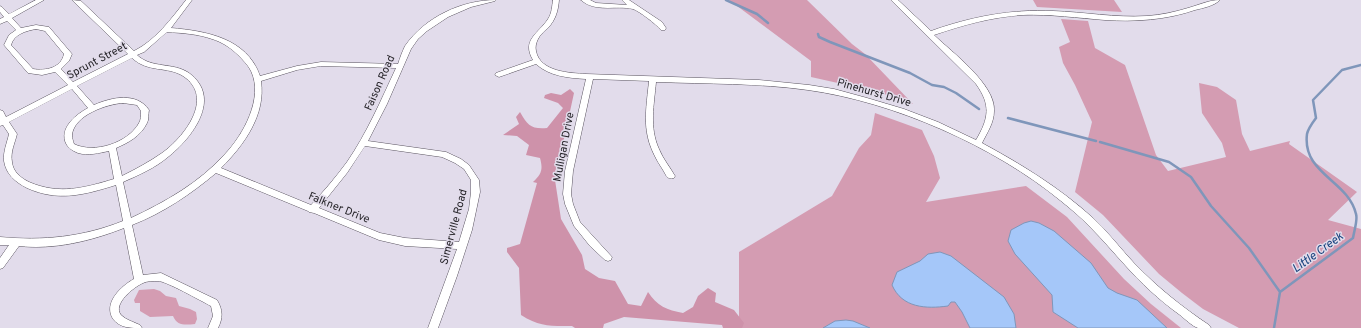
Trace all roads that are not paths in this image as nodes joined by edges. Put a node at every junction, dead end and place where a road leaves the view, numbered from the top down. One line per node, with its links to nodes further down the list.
1 (41, 0): 13 (street)
2 (75, 0): 19 (street)
3 (189, 0): 16 (street, Sprunt Street)
4 (493, 0): 21 (street, Faison Road)
5 (556, 0): 20 (street)
6 (584, 0): 11 (street)
7 (625, 0): 11 (street)
8 (894, 0): 18 (street)
9 (1217, 0): 10 (street)
10 (1206, 2): 18 (street)
11 (635, 7): 15 (street)
12 (0, 8): 13 (street)
13 (9, 18): 14 (street); 17 (street)
14 (0, 22)
15 (663, 28)
16 (166, 30): 19 (street, Sprunt Street); 25 (street)
17 (20, 31): 22 (street); 22 (street)
18 (930, 34): 32 (street)
19 (134, 55): 27 (street, Sprunt Street); 36 (street)
20 (537, 61): 23 (street); 24 (street, Pinehurst Drive)
21 (400, 66): 25 (street); 31 (street, Faison Road)
22 (56, 68): 27 (street)
23 (499, 75)
24 (590, 76): 26 (street, Pinehurst Drive); 42 (street, Mulligan Drive)
25 (259, 79): 34 (street)
26 (653, 79): 32 (street, Pinehurst Drive); 35 (street)
27 (72, 86): 28 (street); 30 (street, Sprunt Street)
28 (93, 108): 33 (street); 33 (street)
29 (0, 113): 30 (street)
30 (3, 121): 36 (street)
31 (363, 143): 37 (street, Faison Road); 41 (street, Simerville Road)
32 (977, 144): 48 (street, Pinehurst Drive)
33 (112, 147): 36 (street)
34 (215, 169): 37 (street, Falkner Drive); 38 (street)
35 (671, 176)
36 (120, 181): 38 (street)
37 (312, 210): 41 (street, Falkner Drive)
38 (128, 222): 40 (street); 44 (street)
39 (0, 240): 40 (street)
40 (16, 243): 43 (street)
41 (461, 246): 47 (street, Simerville Road)
42 (608, 257)
43 (0, 265)
44 (139, 280): 45 (street); 46 (street)
45 (137, 328)
46 (213, 328)
47 (433, 328)
48 (1206, 328)

